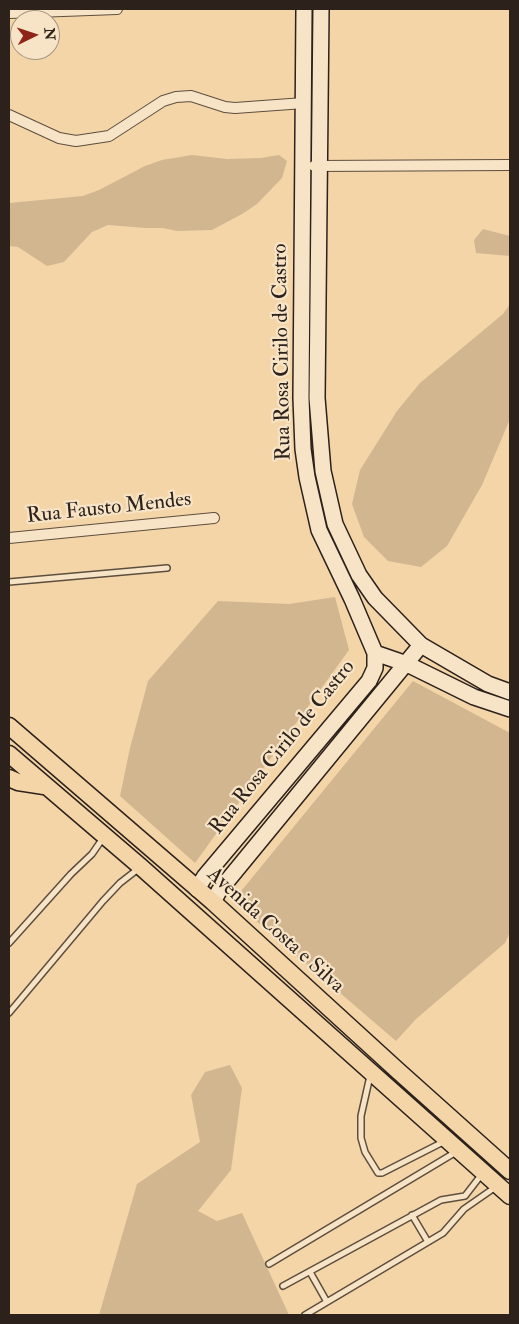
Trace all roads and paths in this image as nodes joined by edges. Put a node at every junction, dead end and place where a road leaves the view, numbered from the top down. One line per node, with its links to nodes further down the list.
1 (118, 9): 4 (street)
2 (304, 9): 5 (main road, Rua Rosa Cirilo de Castro)
3 (321, 9): 9 (main road)
4 (60, 11)
5 (304, 103): 6 (street); 8 (main road, Rua Rosa Cirilo de Castro)
6 (9, 115)
7 (510, 165): 9 (street)
8 (304, 166): 9 (street); 10 (main road, Rua Rosa Cirilo de Castro)
9 (320, 166): 11 (main road)
10 (301, 398): 11 (main road); 14 (main road, Rua Rosa Cirilo de Castro)
11 (317, 398): 13 (main road)
12 (214, 518): 15 (street, Rua Fausto Mendes)
13 (335, 524): 14 (main road); 18 (main road)
14 (319, 530): 19 (main road, Rua Rosa Cirilo de Castro)
15 (9, 538)
16 (168, 568): 17 (lane)
17 (9, 582)
18 (421, 645): 20 (main road); 21 (main road)
19 (375, 653): 20 (main road); 29 (main road, Rua Rosa Cirilo de Castro)
20 (407, 664): 22 (main road); 30 (main road)
21 (510, 692)
22 (510, 709)
23 (13, 733): 29 (main road, Avenida Costa e Silva)
24 (9, 754): 26 (main road, Avenida Costa e Silva)
25 (9, 778): 26 (main road)
26 (44, 786): 27 (main road, Avenida Costa e Silva)
27 (104, 836): 28 (main road, Avenida Costa e Silva); 31 (lane)
28 (141, 868): 32 (lane); 33 (main road, Avenida Costa e Silva)
29 (197, 889): 30 (main road, Avenida Costa e Silva)
30 (213, 902): 35 (main road, Avenida Costa e Silva)
31 (9, 942)
32 (9, 1013)
33 (370, 1073): 34 (main road, Avenida Costa e Silva); 34 (lane)
34 (453, 1145): 36 (main road, Avenida Costa e Silva); 40 (lane)
35 (510, 1171)
36 (483, 1172): 37 (main road, Avenida Costa e Silva); 38 (lane)
37 (504, 1191): 39 (lane)
38 (412, 1214): 39 (lane); 41 (lane)
39 (428, 1242): 43 (lane)
40 (269, 1264)
41 (310, 1272): 42 (lane); 43 (lane)
42 (283, 1286)
43 (327, 1302): 44 (lane)
44 (305, 1315)

